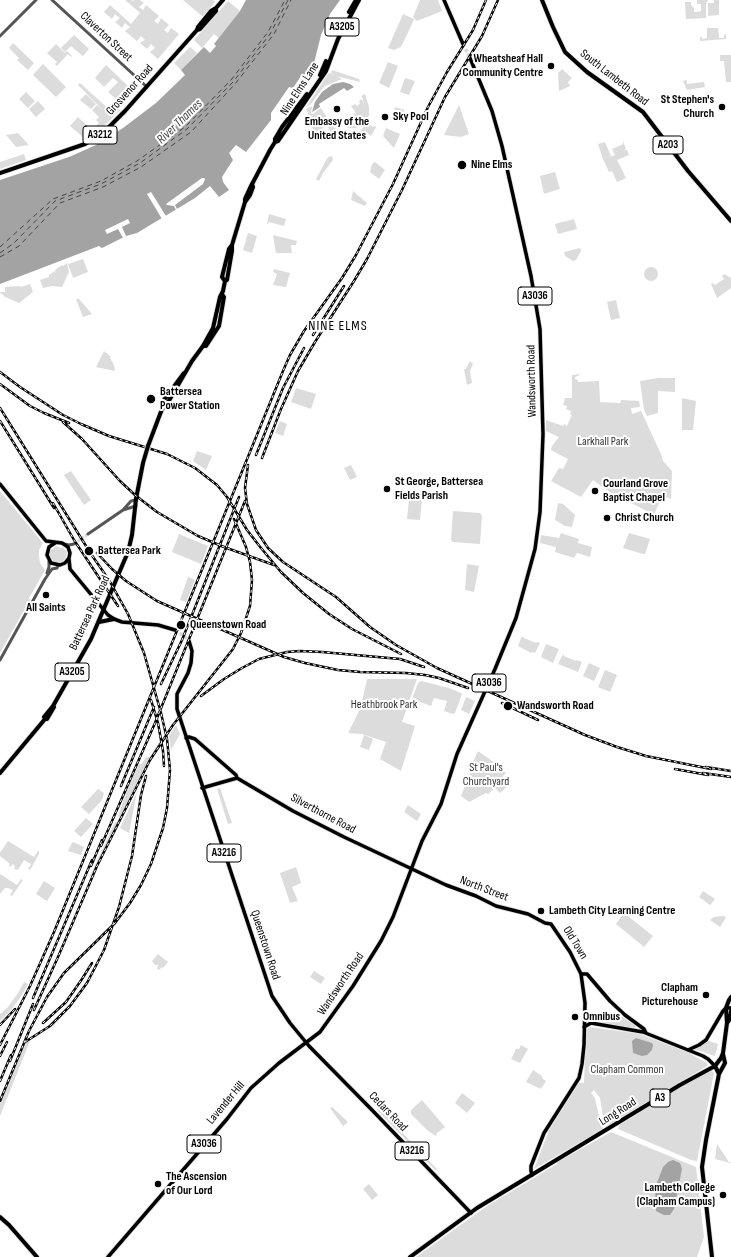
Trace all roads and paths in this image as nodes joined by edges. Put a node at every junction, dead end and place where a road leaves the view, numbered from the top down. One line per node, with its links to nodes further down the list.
1 (36, 0): 8 (street)
2 (52, 0): 11 (street, Claverton Street)
3 (223, 0): 11 (highway, Grosvenor Road / A3212)
4 (356, 0): 12 (highway, Nine Elms Lane / A3205)
5 (359, 0): 12 (highway, Nine Elms Lane / A3205)
6 (444, 0): 9 (main road)
7 (542, 0): 15 (highway, South Lambeth Road / A203)
8 (0, 36)
9 (463, 44)
10 (470, 58): 43 (main road, Wandsworth Road / A3036)
11 (147, 87): 13 (highway, Grosvenor Road / A3212)
12 (275, 142): 14 (highway, Nine Elms Lane / A3205)
13 (0, 174)
14 (240, 217): 17 (highway, Battersea Park Road / A3205, bridge)
15 (731, 221)
16 (0, 484): 21 (main road)
17 (136, 500): 18 (highway, Battersea Park Road / A3205); 19 (street)
18 (136, 506): 19 (street); 31 (highway, Battersea Park Road / A3205)
19 (124, 510): 20 (street)
20 (88, 534)
21 (46, 540): 22 (main road); 24 (main road)
22 (55, 542): 23 (main road); 24 (main road)
23 (64, 544): 25 (main road); 25 (street)
24 (47, 551): 27 (main road)
25 (69, 551): 26 (main road)
26 (69, 558): 28 (main road); 29 (main road)
27 (49, 561): 28 (main road); 30 (street)
28 (60, 565): 29 (main road); 30 (street)
29 (70, 569): 31 (main road)
30 (45, 579): 36 (street)
31 (104, 609): 32 (main road); 33 (highway, Battersea Park Road / A3205)
32 (114, 619): 33 (highway); 34 (main road)
33 (99, 622): 39 (highway, Battersea Park Road / A3205)
34 (175, 630)
35 (189, 642): 37 (main road, Queenstown Road / A3216)
36 (0, 660)
37 (186, 738): 38 (main road, Silverthorne Road); 42 (main road, Queenstown Road / A3216)
38 (229, 770): 40 (main road, Silverthorne Road); 41 (main road)
39 (0, 774)
40 (237, 778): 41 (main road); 43 (main road, Silverthorne Road)
41 (230, 779): 42 (main road)
42 (202, 788): 52 (main road, Queenstown Road / A3216)
43 (412, 868): 44 (main road, North Street); 52 (main road, Wandsworth Road / A3036)
44 (551, 924): 45 (main road, Old Town)
45 (581, 974): 48 (main road, Old Town); 51 (main road, Old Town)
46 (731, 997): 47 (highway, A3)
47 (729, 1009): 53 (main road); 54 (highway, A3)
48 (585, 1018): 49 (main road); 50 (main road, Old Town)
49 (590, 1023): 50 (main road); 51 (main road)
50 (584, 1027): 57 (main road, Old Town)
51 (646, 1033): 53 (main road)
52 (306, 1042): 58 (main road, Cedars Road / A3216); 61 (main road, Lavender Hill / A3036)
53 (688, 1050): 55 (main road)
54 (723, 1053): 55 (highway, A3); 56 (highway)
55 (715, 1066): 56 (highway); 57 (highway, Long Road / A3)
56 (719, 1074): 63 (highway)
57 (532, 1175): 58 (highway, A3)
58 (471, 1213): 62 (highway, A3)
59 (0, 1217): 60 (highway)
60 (37, 1257)
61 (108, 1257)
62 (410, 1257)
63 (712, 1257)

